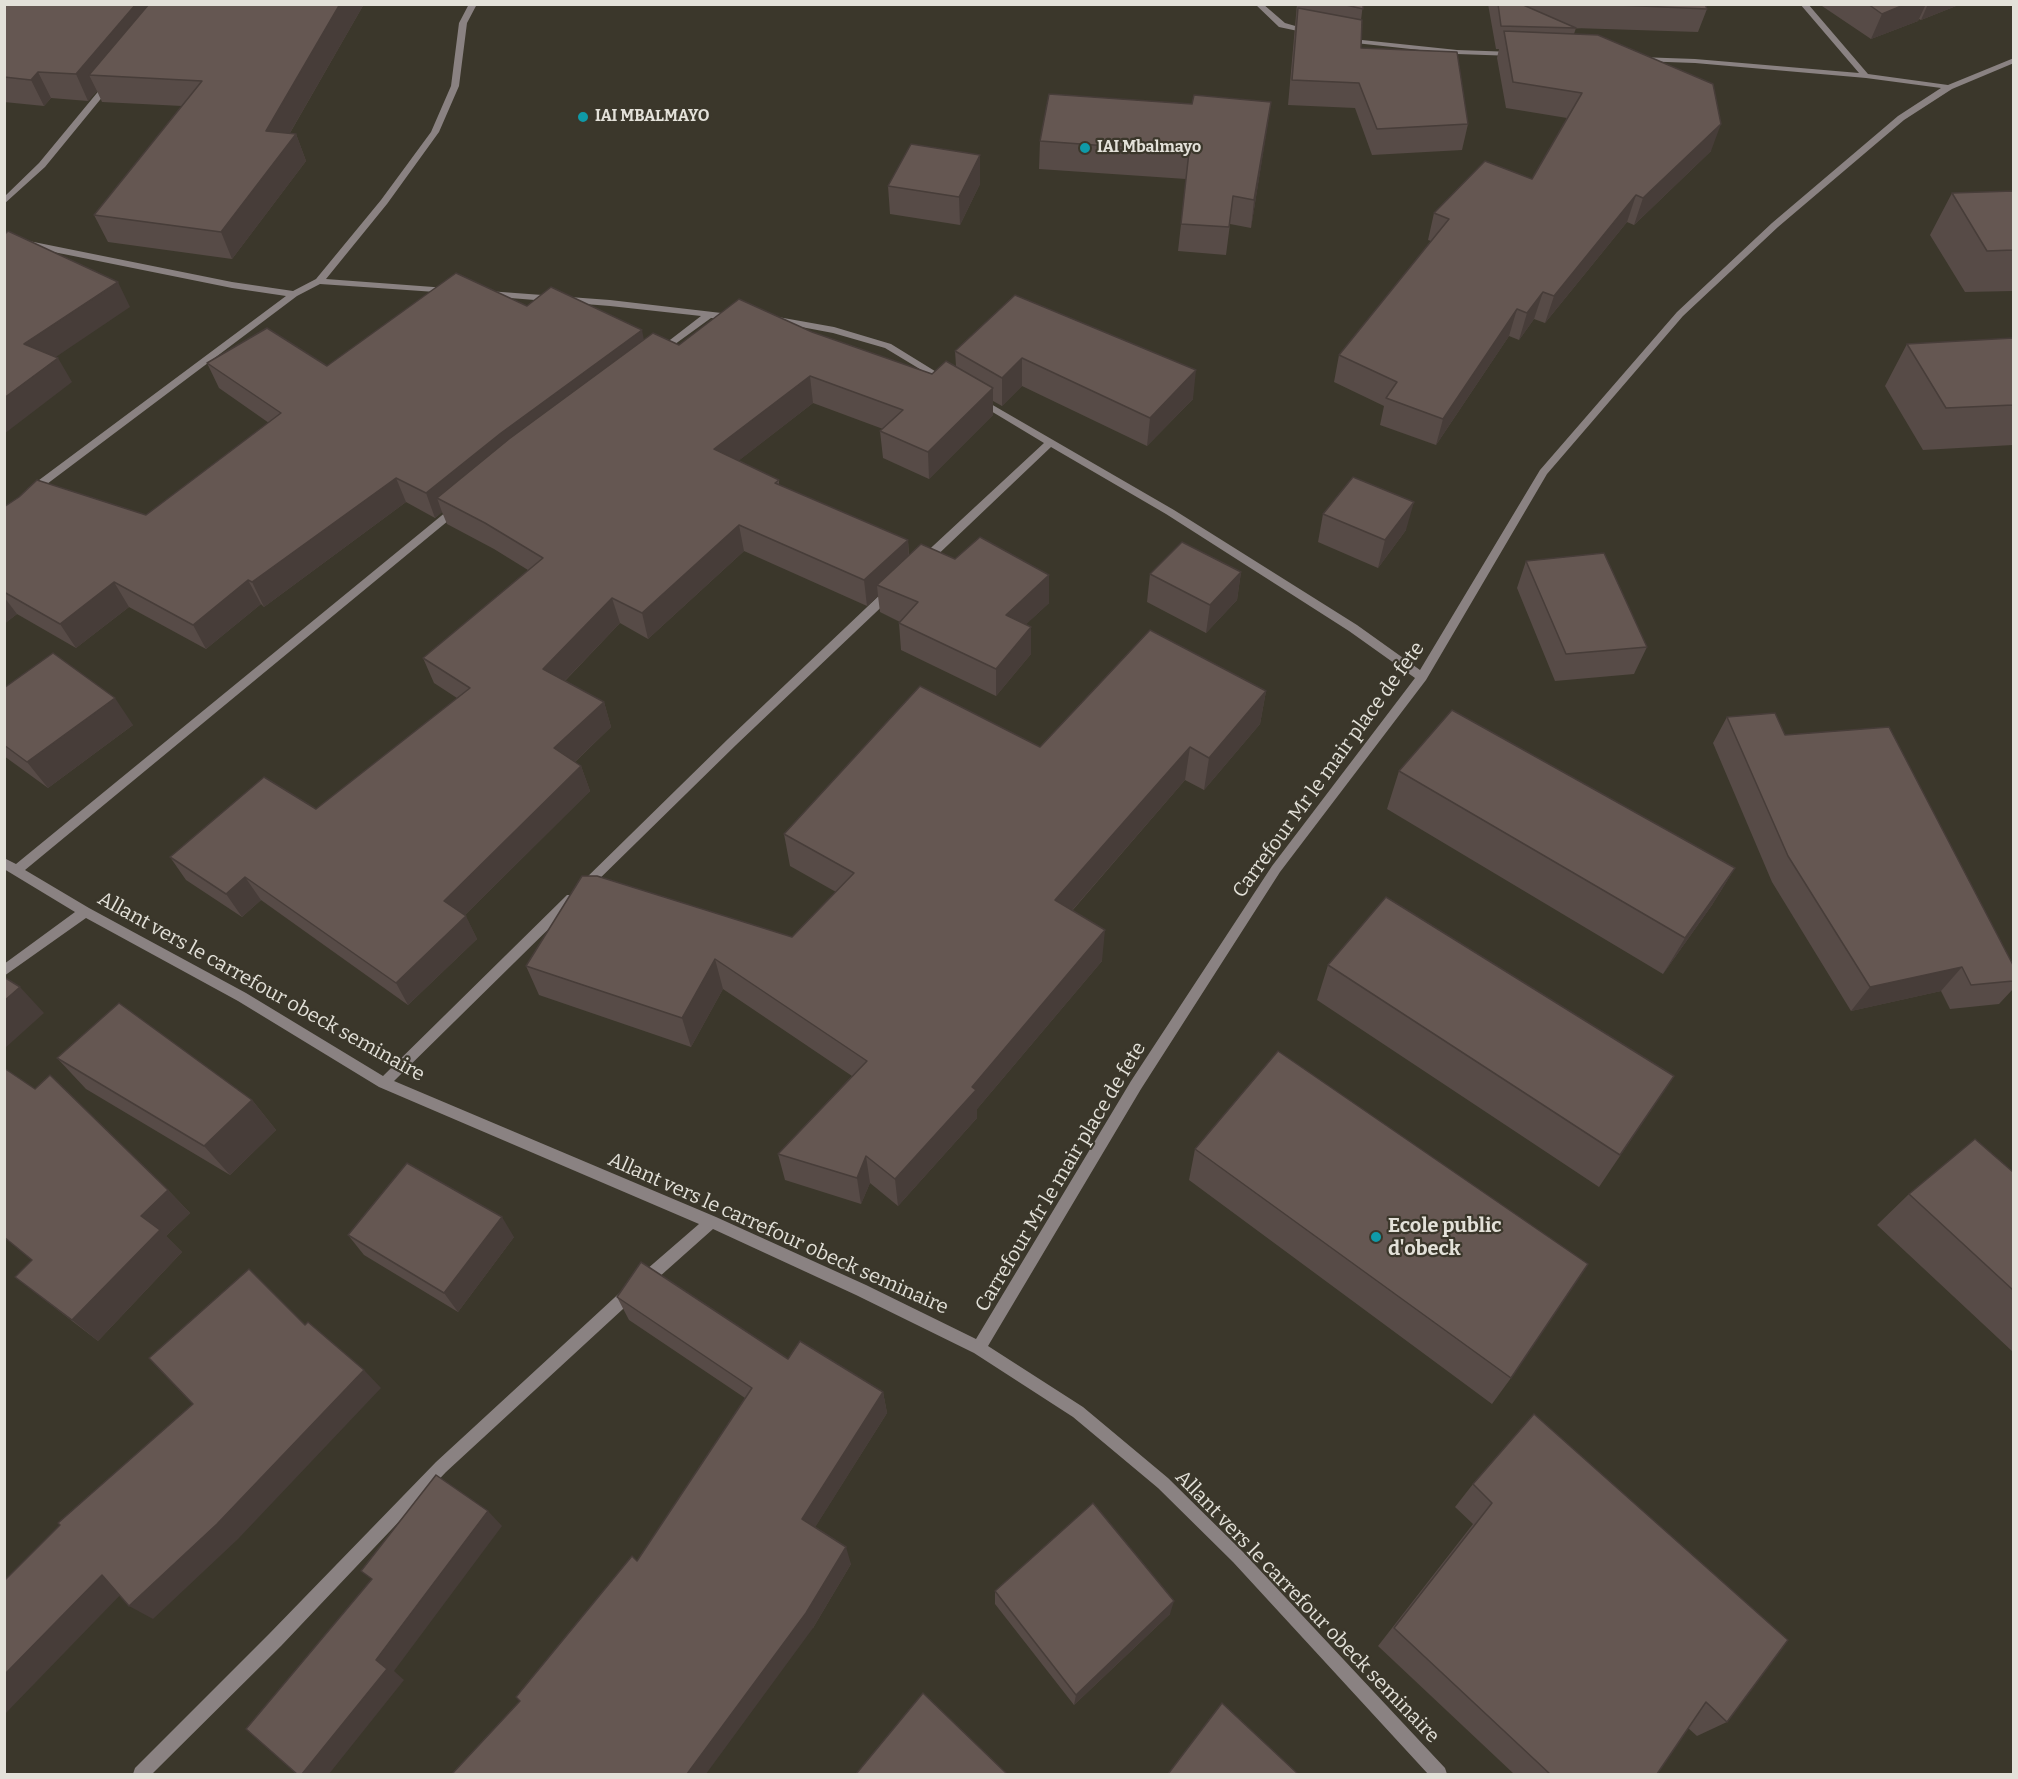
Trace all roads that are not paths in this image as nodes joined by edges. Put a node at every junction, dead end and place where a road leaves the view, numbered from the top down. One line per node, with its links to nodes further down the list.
1 (472, 4): 14 (street)
2 (1258, 4): 4 (street)
3 (1803, 4): 9 (street)
4 (1324, 35)
5 (1334, 37): 6 (street)
6 (1528, 55)
7 (1635, 59): 9 (street)
8 (2013, 60): 11 (street, Carrefour Mr le mair place de fete)
9 (1866, 76): 11 (street)
10 (113, 79): 12 (street)
11 (1949, 87): 29 (street, Carrefour Mr le mair place de fete)
12 (4, 202)
13 (4, 239): 17 (street)
14 (319, 282): 15 (street); 17 (street)
15 (461, 292)
16 (473, 293): 18 (street)
17 (294, 294): 25 (street)
18 (708, 316): 19 (street); 21 (street)
19 (742, 318)
20 (764, 319): 22 (street)
21 (652, 358)
22 (958, 388)
23 (968, 394): 24 (street)
24 (1050, 443): 27 (street); 29 (street)
25 (21, 499)
26 (467, 500): 30 (street)
27 (912, 572)
28 (895, 588): 33 (street)
29 (1422, 677): 35 (street, Carrefour Mr le mair place de fete)
30 (11, 866): 31 (street, Allant vers le carrefour obeck seminaire)
31 (85, 912): 32 (street); 33 (street, Allant vers le carrefour obeck seminaire)
32 (4, 971)
33 (384, 1083): 34 (street, Allant vers le carrefour obeck seminaire)
34 (711, 1222): 35 (street, Allant vers le carrefour obeck seminaire); 36 (street)
35 (979, 1348): 37 (street, Allant vers le carrefour obeck seminaire)
36 (141, 1774)
37 (1439, 1774)

